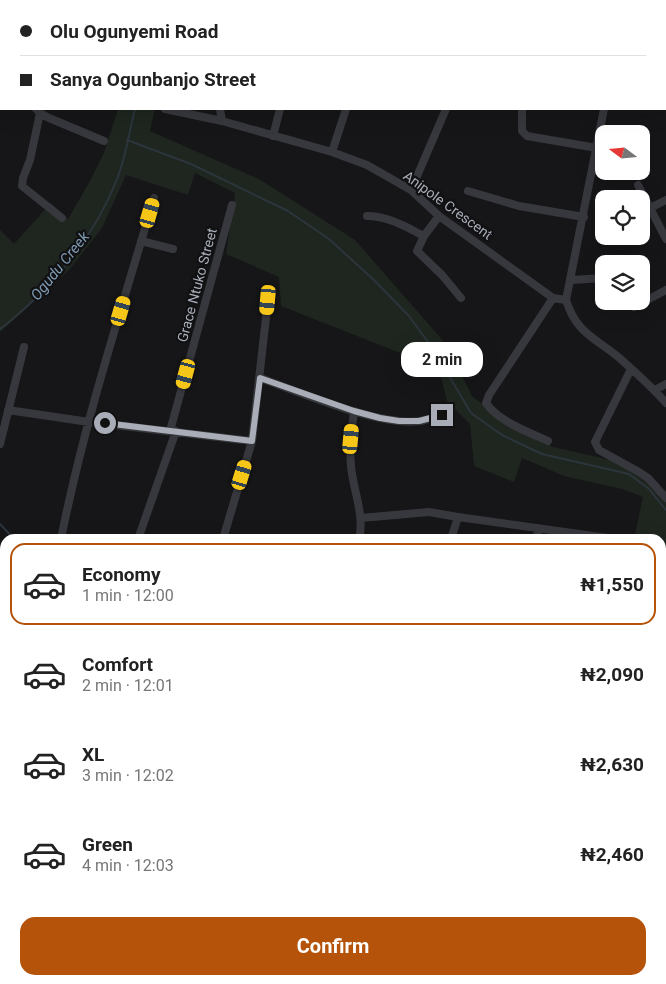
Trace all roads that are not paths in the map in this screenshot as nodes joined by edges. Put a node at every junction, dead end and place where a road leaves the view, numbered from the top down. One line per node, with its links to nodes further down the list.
1 (170, 110): 9 (street, Anipole Crescent)
2 (220, 110): 9 (street)
3 (280, 110): 11 (street)
4 (346, 110): 14 (street)
5 (446, 110): 17 (street)
6 (522, 110): 13 (street)
7 (604, 110): 10 (street)
8 (38, 111): 12 (street); 26 (street)
9 (222, 121): 11 (street, Anipole Crescent)
10 (601, 125)
11 (273, 136): 14 (street, Anipole Crescent)
12 (104, 141)
13 (595, 148)
14 (332, 152): 17 (street, Anipole Crescent)
15 (595, 159): 27 (street)
16 (638, 184): 18 (street)
17 (411, 190): 25 (street, Anipole Crescent)
18 (641, 190)
19 (468, 191): 27 (street)
20 (154, 198): 30 (street)
21 (666, 200): 23 (street)
22 (232, 205): 50 (street, Grace Ntuko Street)
23 (650, 208): 29 (street)
24 (367, 216): 28 (street)
25 (439, 216): 28 (street); 36 (street, Anipole Crescent)
26 (62, 218)
27 (584, 218): 33 (street)
28 (424, 236): 35 (street)
29 (666, 239)
30 (141, 242): 31 (street); 49 (street)
31 (173, 249)
32 (595, 279): 33 (street)
33 (571, 280): 39 (street)
34 (666, 290): 37 (street)
35 (460, 298)
36 (554, 298): 39 (street, Anipole Crescent); 52 (street)
37 (650, 298)
38 (268, 300): 42 (street)
39 (566, 300): 41 (street)
40 (24, 347): 46 (street)
41 (631, 369): 44 (street); 54 (street)
42 (260, 378): 47 (street); 51 (street)
43 (666, 384): 44 (street)
44 (655, 390): 45 (street)
45 (666, 403)
46 (8, 410): 49 (street); 53 (street)
47 (354, 411): 48 (street); 56 (street)
48 (442, 415)
49 (89, 422): 50 (street); 58 (street)
50 (173, 431): 51 (street); 59 (street, Grace Ntuko Street)
51 (252, 441): 60 (street)
52 (548, 441)
53 (0, 444)
54 (666, 498)
55 (458, 516): 56 (street); 57 (street); 62 (street)
56 (361, 518): 61 (street)
57 (539, 528): 63 (street); 64 (street)
58 (62, 534)
59 (140, 534)
60 (224, 534)
61 (360, 534)
62 (452, 534)
63 (537, 534)
64 (580, 534)

